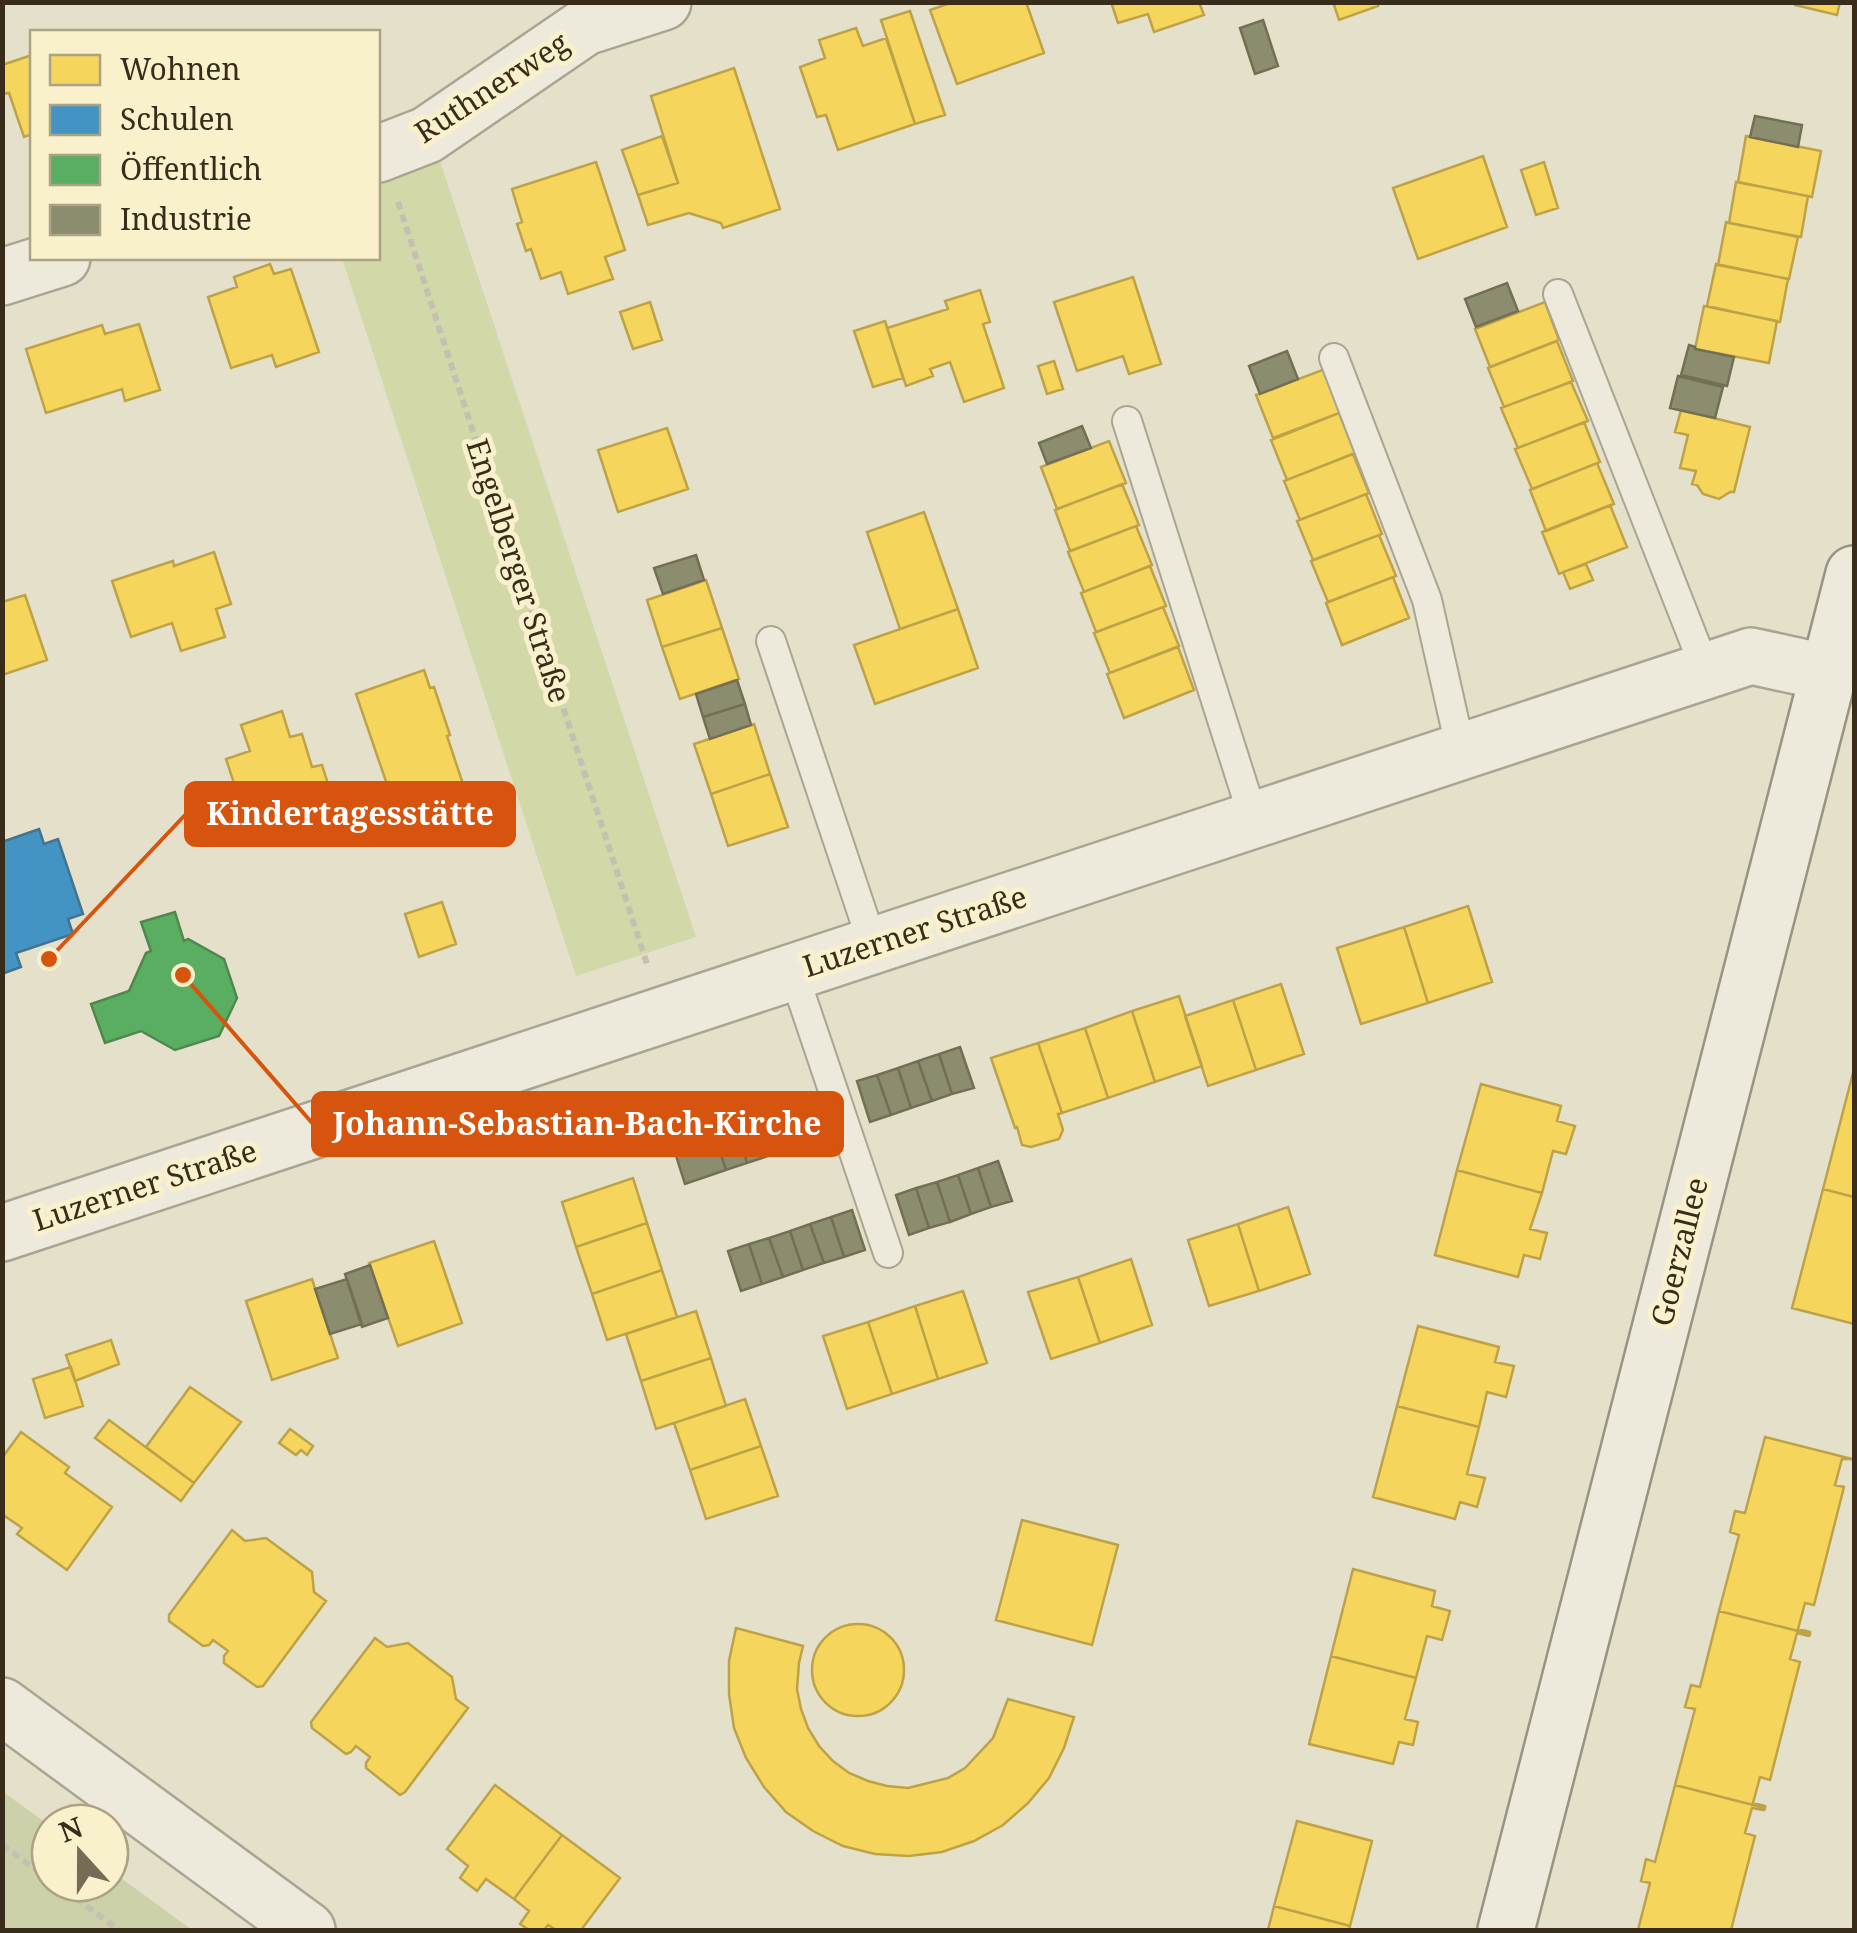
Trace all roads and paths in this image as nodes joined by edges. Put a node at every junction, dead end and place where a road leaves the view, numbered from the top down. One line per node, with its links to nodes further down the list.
1 (663, 2): 2 (street, Ruthnerweg)
2 (386, 174): 15 (path, Engelberger Straße)
3 (56, 260): 4 (street)
4 (2, 277)
5 (1558, 294): 10 (lane)
6 (1334, 358): 12 (lane)
7 (1127, 421): 13 (lane)
8 (1854, 574): 11 (street, Goerzallee)
9 (771, 641): 14 (lane)
10 (1706, 671): 11 (street, Luzerner Straße); 12 (street, Luzerner Straße)
11 (1829, 673): 25 (street, Goerzallee)
12 (1461, 751): 13 (street, Luzerner Straße)
13 (1254, 820): 14 (street, Luzerner Straße)
14 (873, 945): 16 (street, Luzerner Straße)
15 (647, 965)
16 (793, 972): 17 (street, Luzerner Straße); 18 (lane)
17 (2, 1233)
18 (888, 1252)
19 (2, 1706): 24 (street)
20 (2, 1845): 21 (path)
21 (30, 1865)
22 (82, 1903): 23 (path)
23 (119, 1930)
24 (307, 1930)
25 (1506, 1930)

